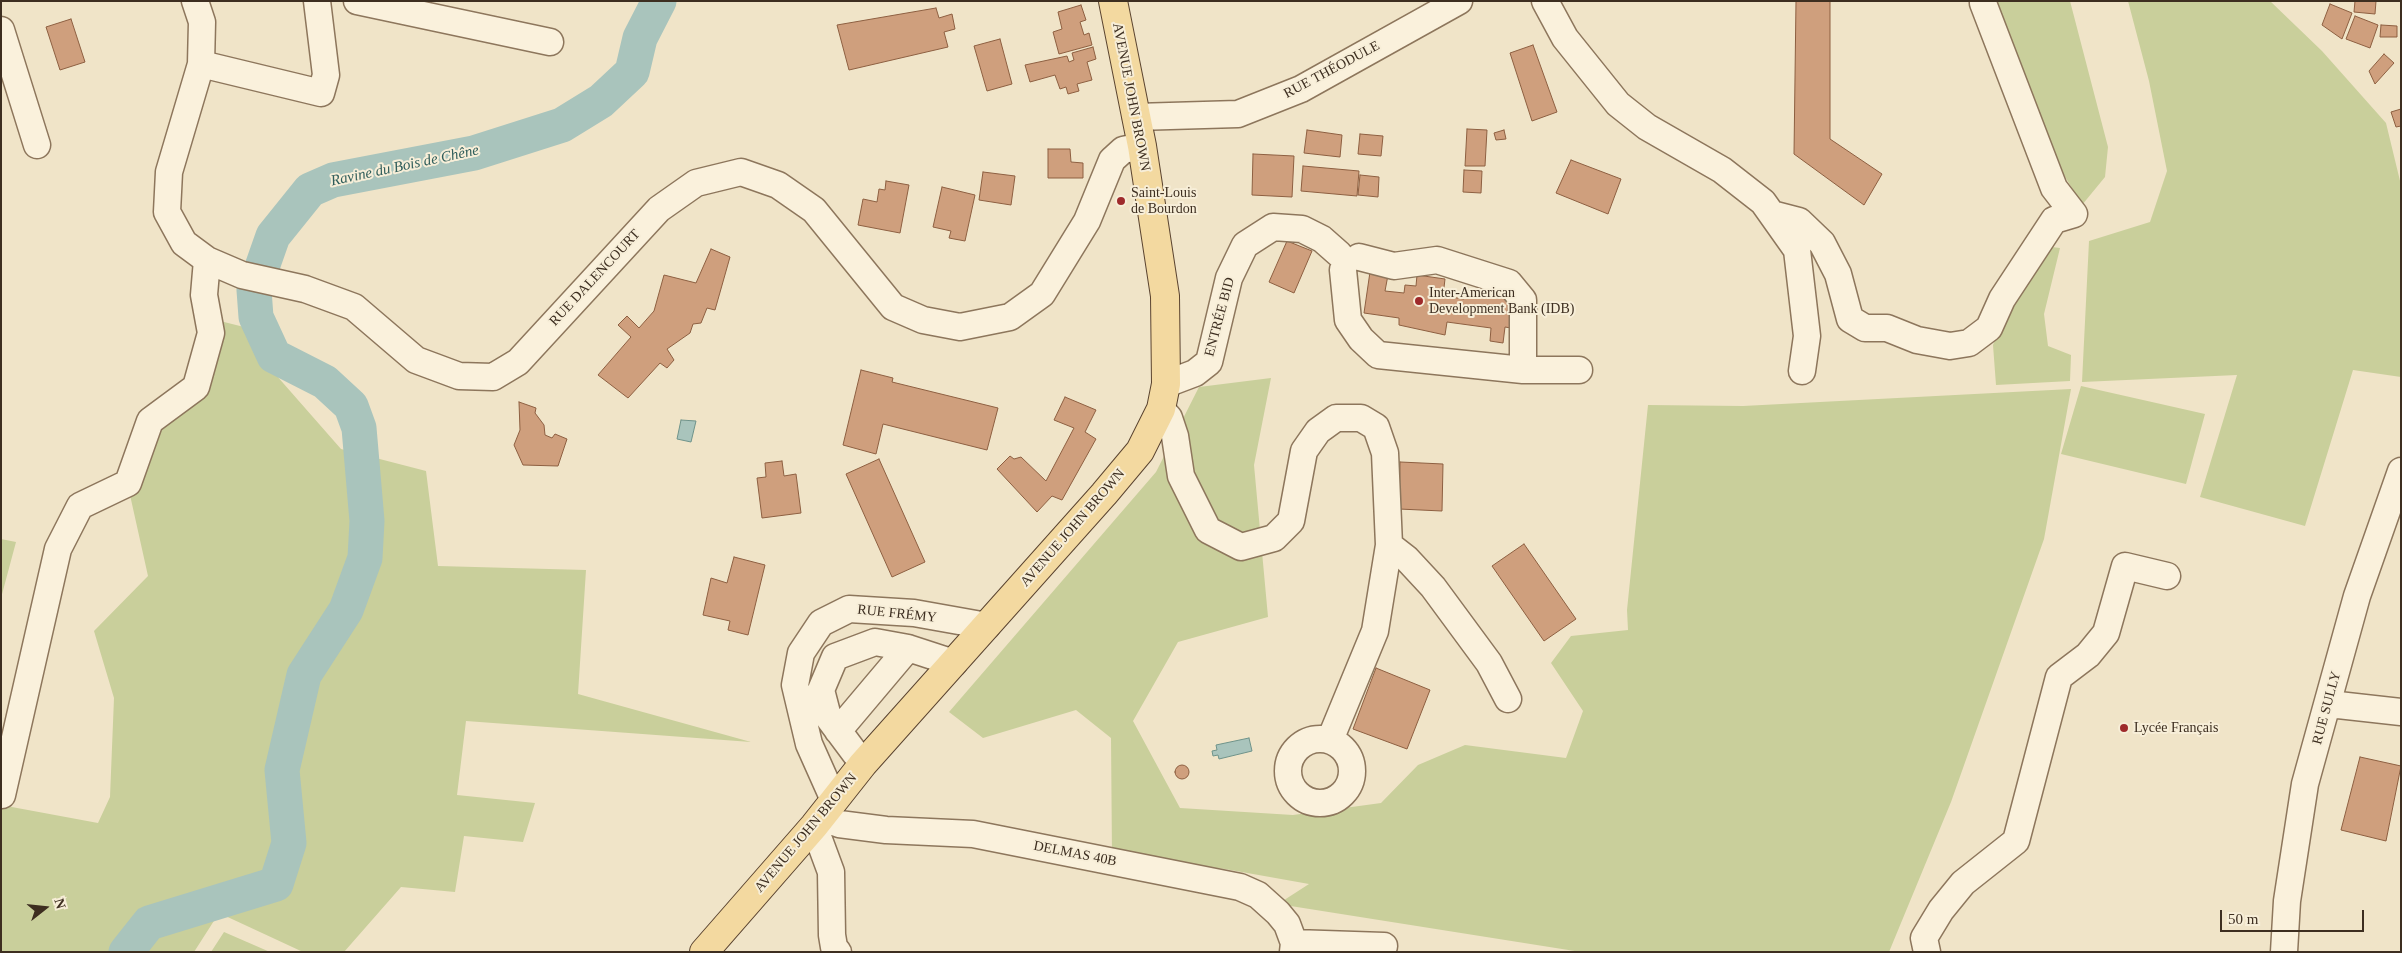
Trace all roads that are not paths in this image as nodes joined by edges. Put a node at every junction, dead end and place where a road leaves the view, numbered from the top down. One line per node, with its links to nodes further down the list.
1 (195, 1): 10 (street, RUE DALENCOURT)
2 (317, 1): 10 (street)
3 (357, 1): 9 (street)
4 (1113, 1): 11 (main road, AVENUE JOHN BROWN)
5 (1459, 1): 11 (street, RUE THÉODULE)
6 (1545, 1): 14 (street)
7 (1981, 2): 14 (street)
8 (1, 30): 12 (street)
9 (550, 42)
10 (201, 64): 15 (street, RUE DALENCOURT)
11 (1136, 118): 13 (main road, AVENUE JOHN BROWN)
12 (37, 145)
13 (1142, 146): 15 (street, RUE DALENCOURT); 20 (main road, AVENUE JOHN BROWN)
14 (1772, 214): 19 (street)
15 (207, 260): 33 (street)
16 (1347, 260): 17 (street); 17 (street); 20 (street, ENTRÉE BID)
17 (1523, 370): 18 (street)
18 (1580, 370)
19 (1802, 371)
20 (1164, 397): 22 (street); 24 (main road, AVENUE JOHN BROWN)
21 (2401, 471): 28 (street, RUE SULLY)
22 (1389, 545): 27 (street); 31 (street)
23 (2167, 576): 39 (street)
24 (987, 626): 26 (main road, AVENUE JOHN BROWN); 34 (street, RUE FRÉMY)
25 (908, 648): 26 (street); 30 (street); 30 (street)
26 (954, 662): 32 (main road, AVENUE JOHN BROWN)
27 (1508, 699)
28 (2328, 704): 29 (street); 40 (street, RUE SULLY)
29 (2401, 712)
30 (838, 731): 32 (street)
31 (1330, 740)
32 (863, 764): 34 (main road, AVENUE JOHN BROWN)
33 (2, 795)
34 (823, 814): 36 (street, DELMAS 40B); 37 (main road, AVENUE JOHN BROWN); 38 (street, RUE FRÉMY)
35 (1384, 946): 36 (street)
36 (1294, 947)
37 (706, 951)
38 (838, 952)
39 (1928, 952)
40 (2284, 952)

